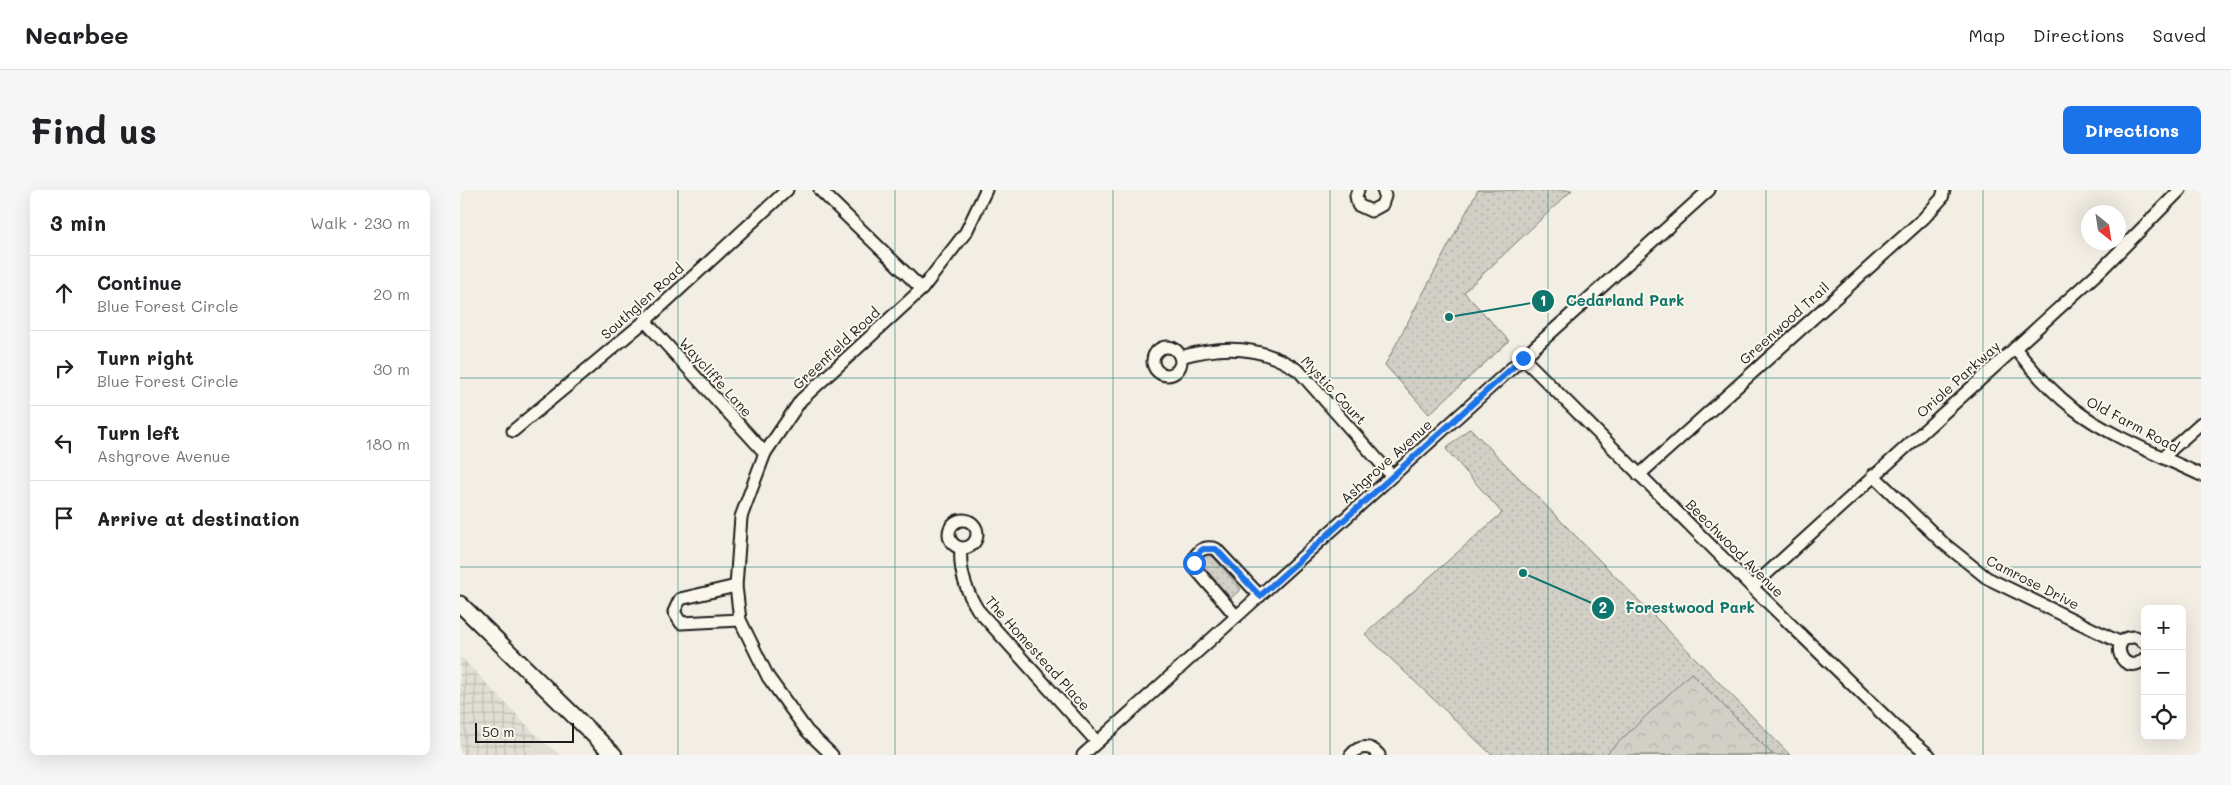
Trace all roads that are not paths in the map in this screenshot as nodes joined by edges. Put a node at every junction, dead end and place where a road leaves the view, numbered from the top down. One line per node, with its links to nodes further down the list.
1 (787, 190): 11 (street, Southglen Road)
2 (820, 190): 10 (street)
3 (986, 190): 10 (street, Greenfield Road)
4 (1349, 190): 9 (street)
5 (1383, 190): 9 (street)
6 (1709, 190): 14 (street, Ashgrove Avenue)
7 (1944, 190): 19 (street, Greenwood Trail)
8 (2180, 190): 12 (street, Oriole Parkway)
9 (1357, 195)
10 (922, 289): 17 (street, Greenfield Road)
11 (645, 321): 16 (street, Southglen Road); 17 (street, Waycliffe Lane)
12 (2015, 348): 18 (street, Old Farm Road); 20 (street, Oriole Parkway)
13 (1180, 357): 22 (street, Mystic Court)
14 (1523, 358): 19 (street, Beechwood Avenue); 22 (street, Ashgrove Avenue)
15 (2201, 423): 18 (street)
16 (514, 431)
17 (765, 453): 24 (street, Greenfield Road)
18 (2163, 457): 21 (street, Old Farm Road)
19 (1639, 475): 25 (street, Beechwood Avenue)
20 (1873, 475): 25 (street, Oriole Parkway); 31 (street, Camrose Drive)
21 (2201, 475)
22 (1392, 476): 26 (street, Ashgrove Avenue)
23 (961, 549): 33 (street, The Homestead Place)
24 (736, 586): 29 (street, Greenfield Road); 29 (street)
25 (1752, 587): 39 (street, Beechwood Avenue)
26 (1260, 596): 28 (street, Ashgrove Avenue); 28 (street)
27 (460, 604): 34 (main road)
28 (1236, 616): 33 (street, Ashgrove Avenue)
29 (740, 620): 35 (street, Greenfield Road)
30 (2141, 638): 31 (street)
31 (2121, 643): 32 (street)
32 (2141, 661)
33 (1097, 742): 36 (street, Ashgrove Avenue)
34 (614, 755)
35 (832, 755)
36 (1083, 755)
37 (1351, 755): 38 (street)
38 (1379, 755)
39 (1929, 755)

